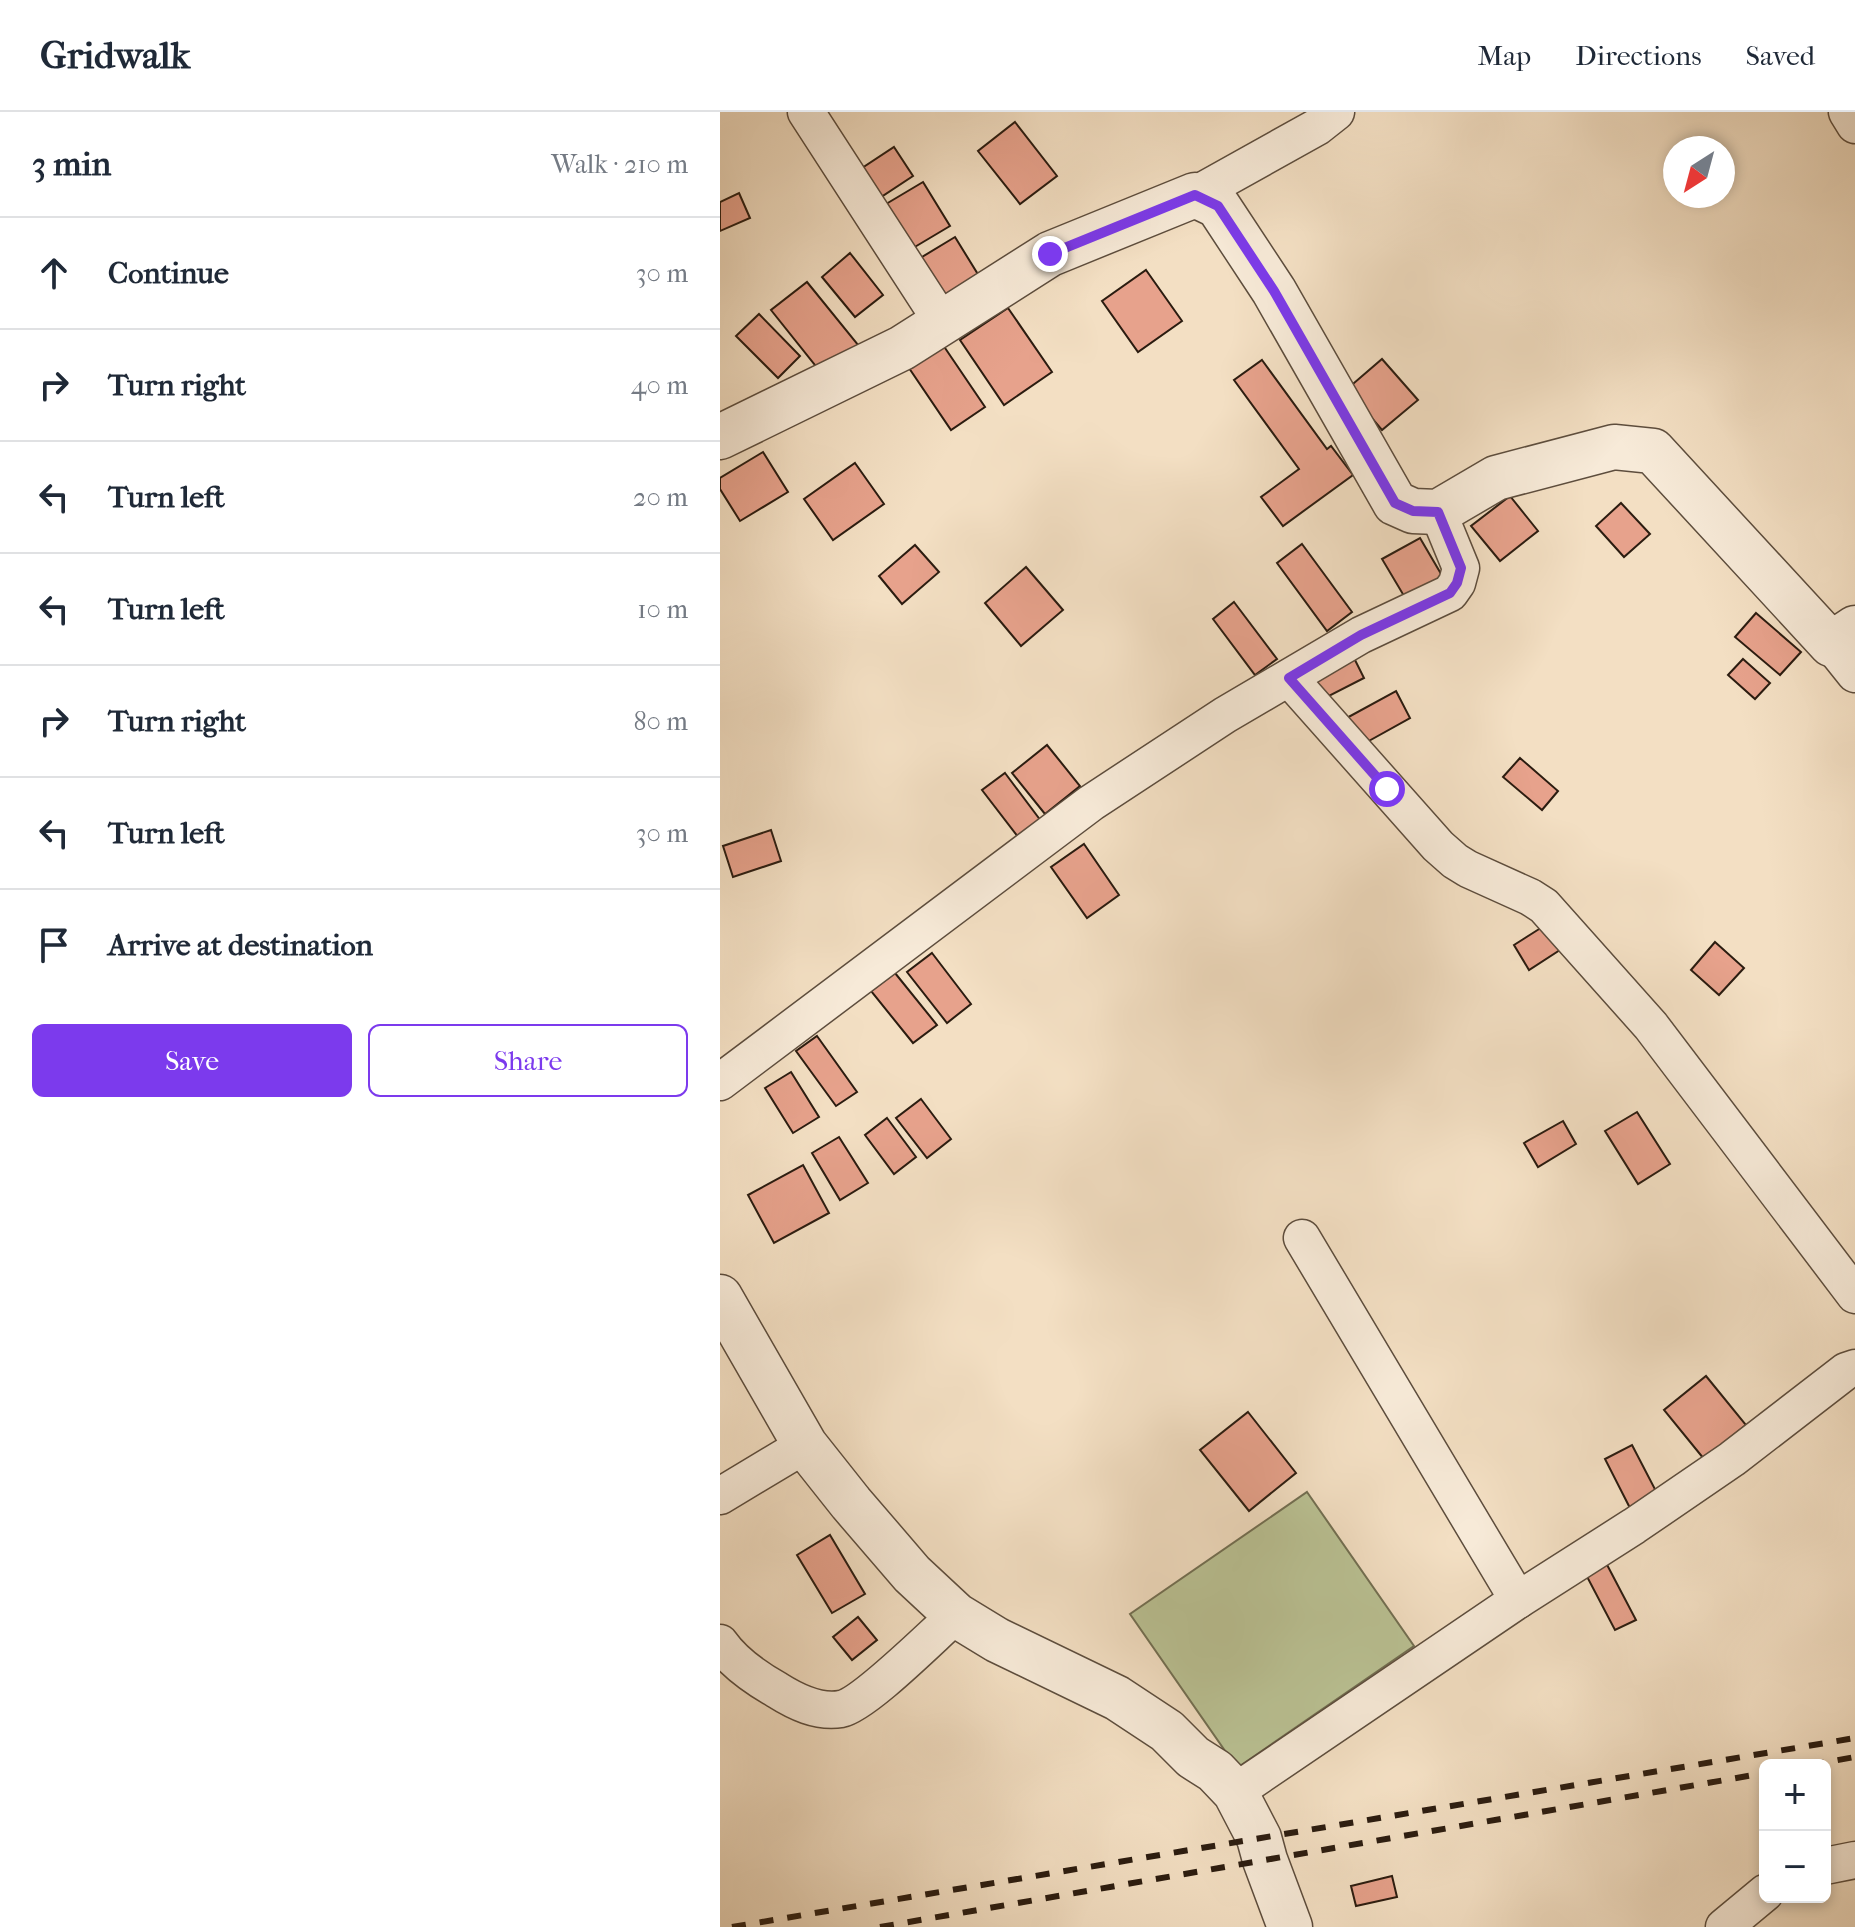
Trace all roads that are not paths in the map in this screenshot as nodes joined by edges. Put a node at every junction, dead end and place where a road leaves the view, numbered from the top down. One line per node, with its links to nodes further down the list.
1 (806, 112): 6 (street)
2 (1336, 112): 5 (street)
3 (1847, 112): 4 (street)
4 (1855, 125)
5 (1195, 195): 6 (street); 8 (street)
6 (942, 322): 7 (street)
7 (720, 437)
8 (1438, 512): 9 (street); 10 (street)
9 (1847, 649)
10 (1289, 678): 11 (street); 13 (street)
11 (720, 1082)
12 (1302, 1238): 18 (street)
13 (1855, 1295)
14 (720, 1297): 16 (street)
15 (1855, 1368): 18 (street)
16 (805, 1445): 17 (street); 19 (street)
17 (720, 1496)
18 (1518, 1600): 21 (street)
19 (956, 1615): 20 (street); 21 (street)
20 (720, 1643)
21 (1235, 1792): 23 (street)
22 (1759, 1898): 24 (street)
23 (1290, 1927)
24 (1724, 1927)

